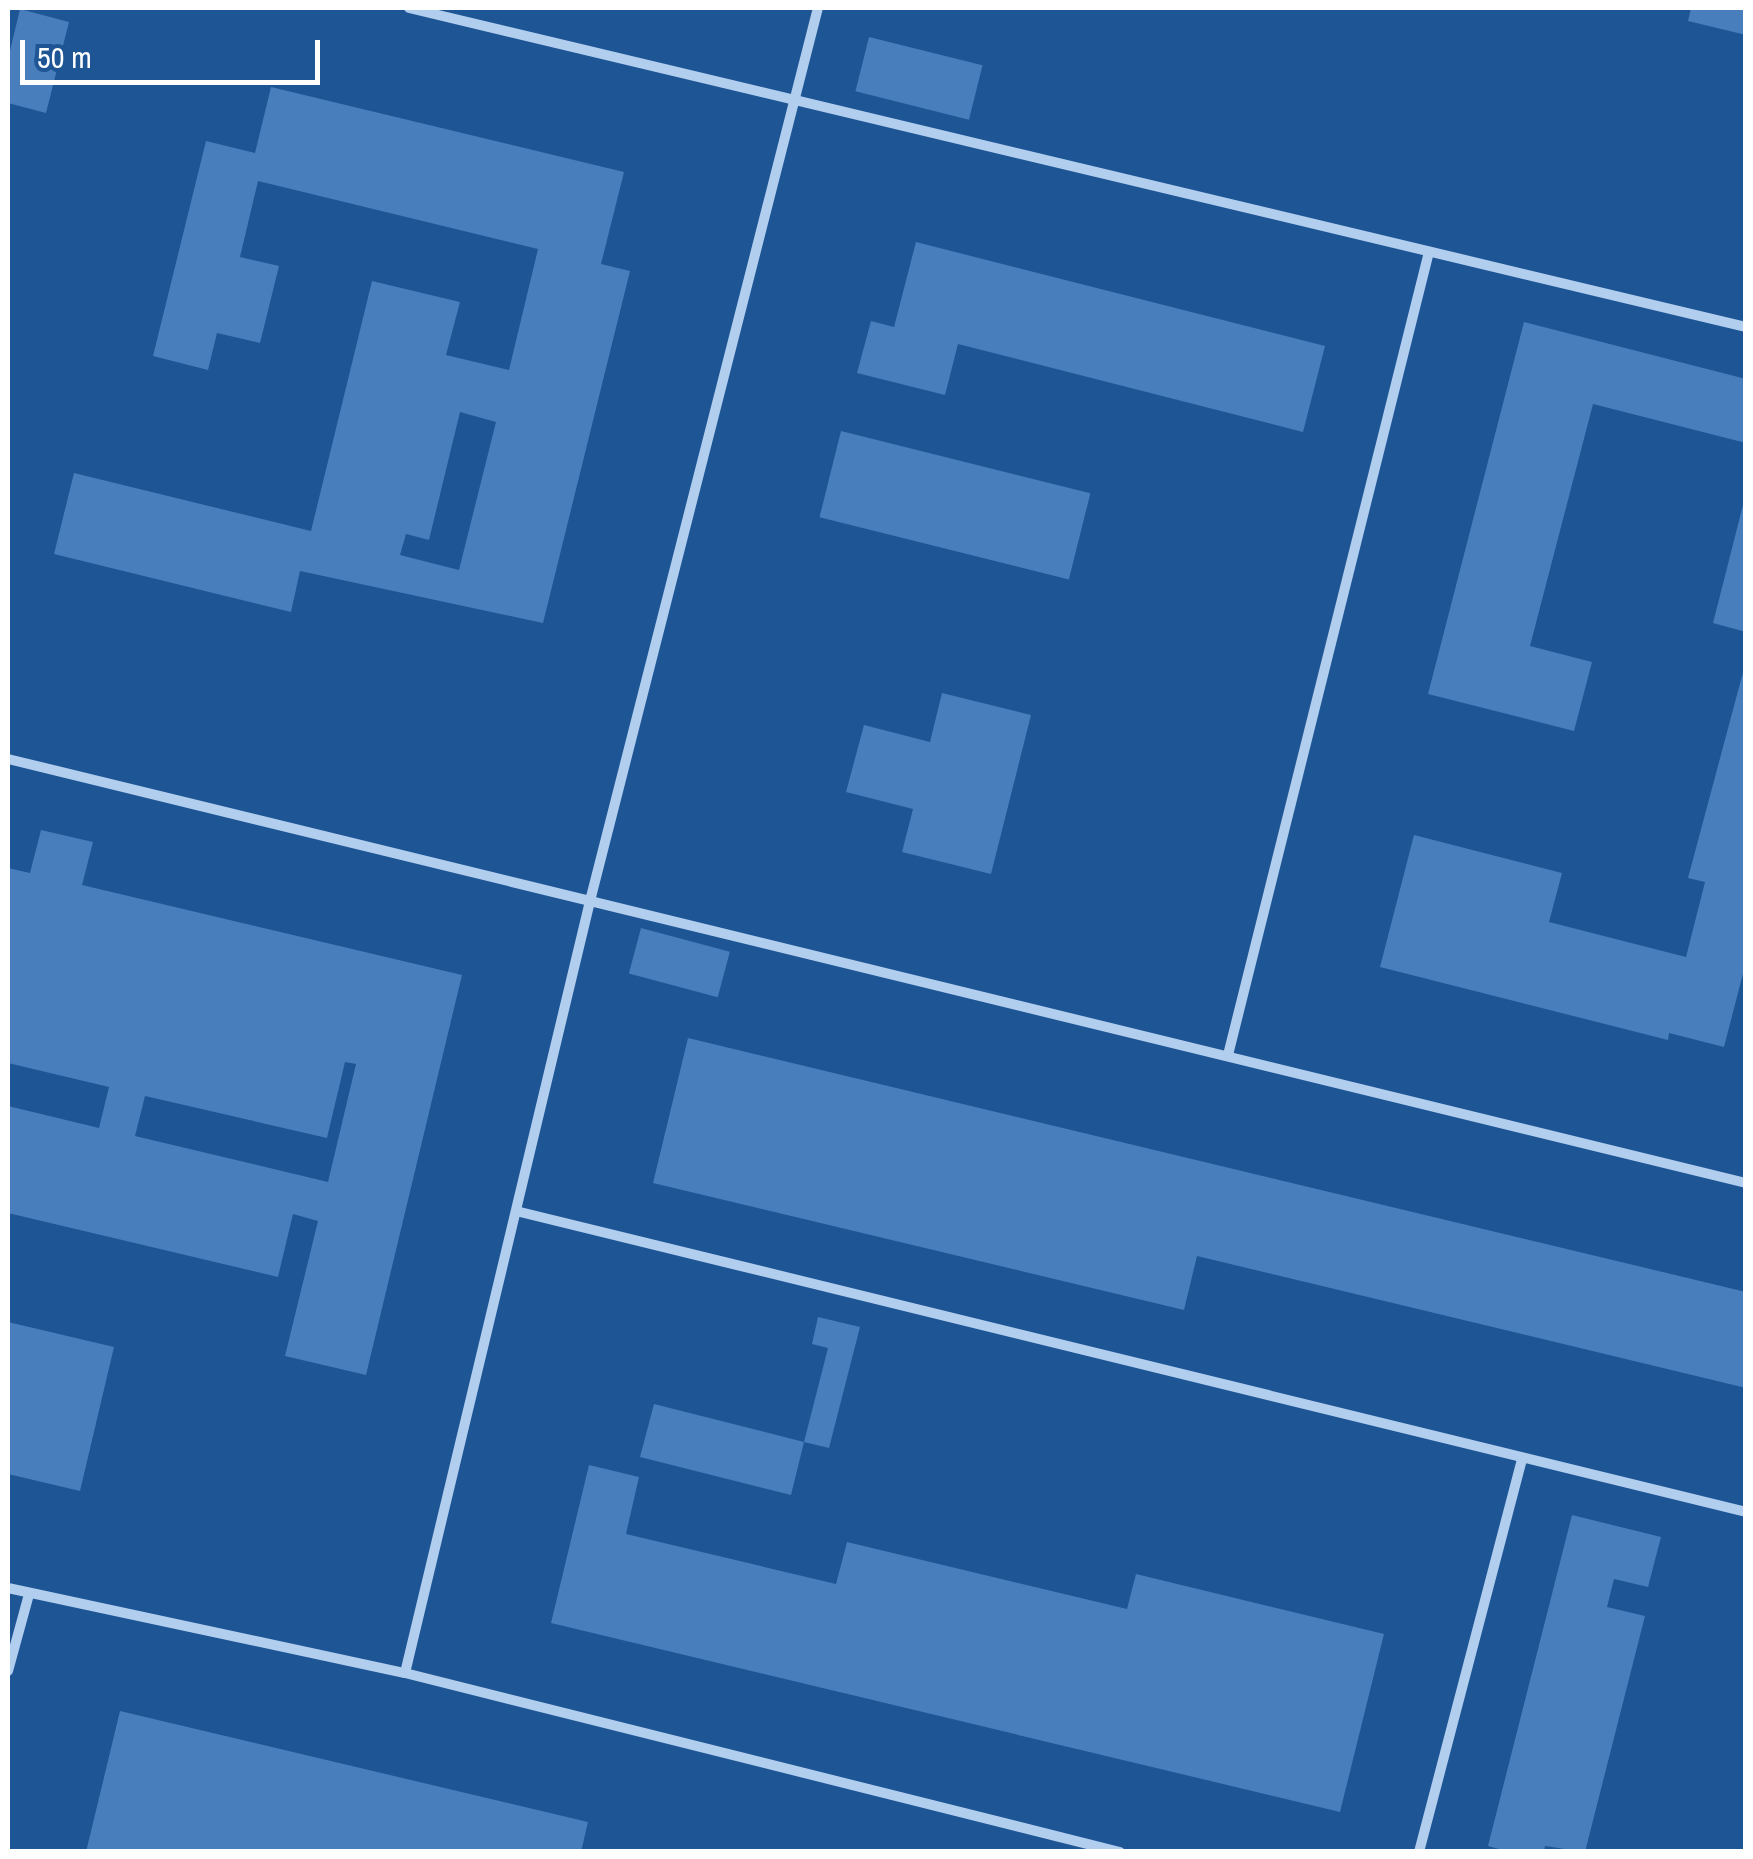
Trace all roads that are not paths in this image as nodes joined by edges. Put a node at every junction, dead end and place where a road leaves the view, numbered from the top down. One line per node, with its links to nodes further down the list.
1 (409, 8): 3 (street)
2 (818, 8): 3 (street)
3 (795, 101): 4 (street); 7 (street)
4 (1430, 252): 5 (street); 8 (street)
5 (1746, 326)
6 (8, 759): 7 (street)
7 (591, 898): 8 (street); 10 (street)
8 (1228, 1055): 9 (street)
9 (1746, 1183)
10 (520, 1212): 11 (street); 16 (street)
11 (1522, 1458): 12 (street); 18 (street)
12 (1746, 1512)
13 (8, 1588): 14 (street)
14 (29, 1594): 15 (street); 16 (street)
15 (8, 1671)
16 (405, 1673): 17 (street)
17 (1120, 1852)
18 (1419, 1852)

